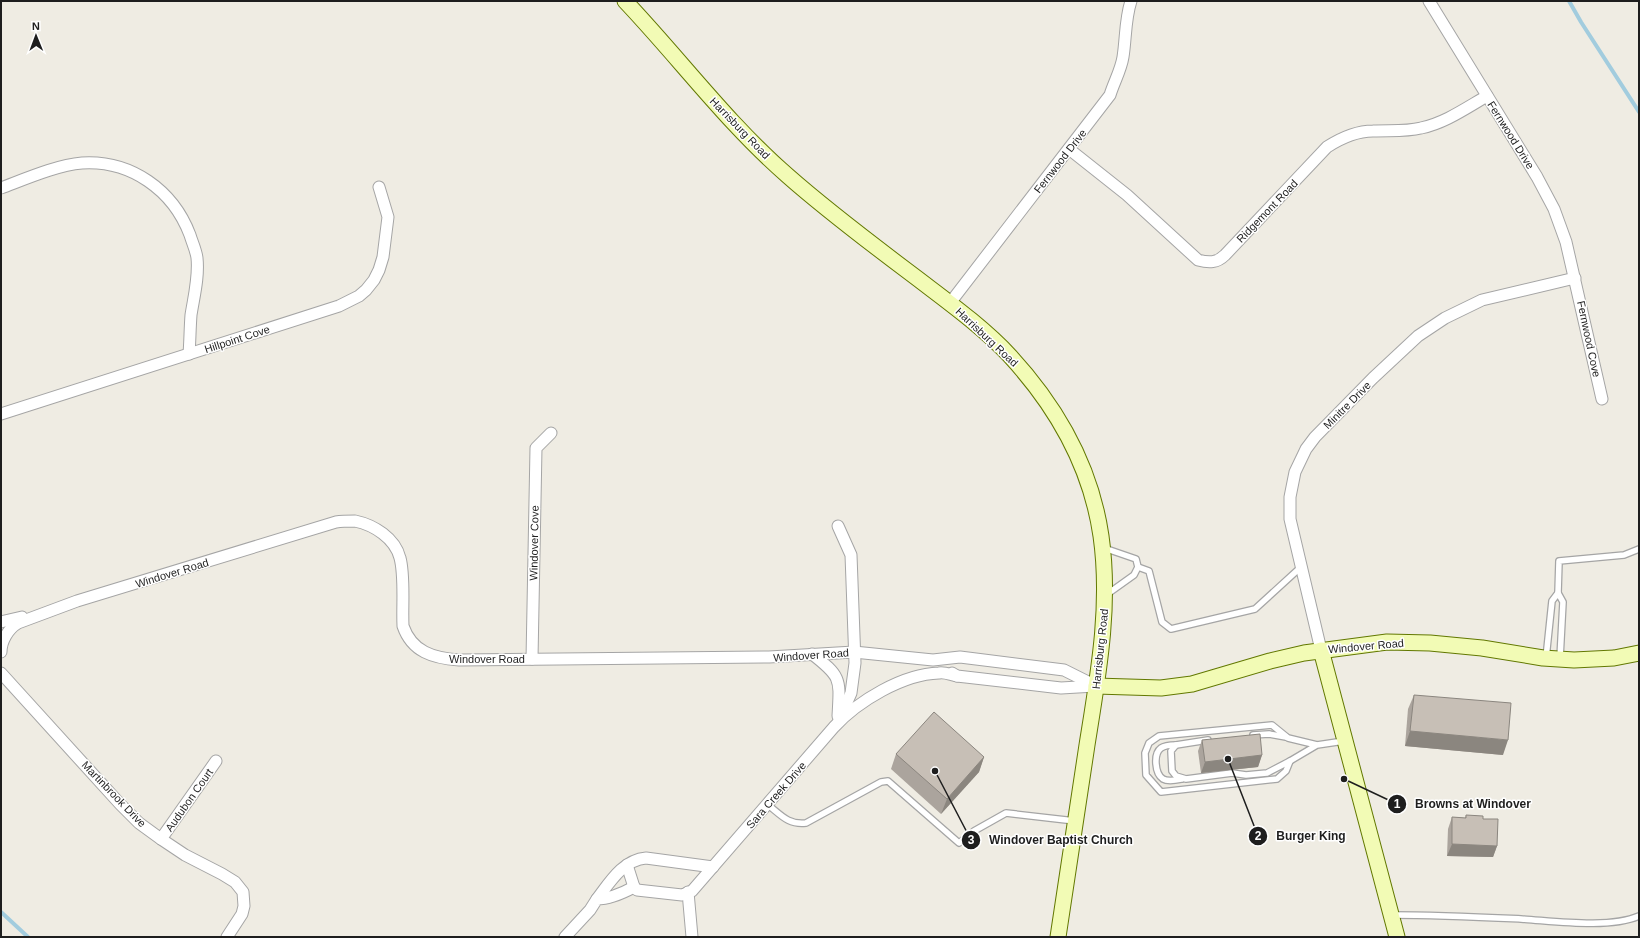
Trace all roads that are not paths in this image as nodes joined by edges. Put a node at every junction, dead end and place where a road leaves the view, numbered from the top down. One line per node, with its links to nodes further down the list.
1 (625, 1): 9 (main road, Harrisburg Road)
2 (1131, 1): 5 (street, Fernwood Drive)
3 (1429, 1): 4 (street, Fernwood Drive)
4 (1487, 96): 5 (street, Ridgemont Road); 8 (street, Fernwood Drive)
5 (1069, 149): 9 (street, Fernwood Drive)
6 (379, 187): 10 (street, Hillpoint Cove)
7 (1, 188): 10 (street)
8 (1575, 278): 11 (street, Fernwood Cove); 18 (street, Minitre Drive)
9 (950, 303): 15 (main road, Harrisburg Road)
10 (189, 354): 12 (street, Hillpoint Cove)
11 (1602, 399)
12 (1, 414)
13 (551, 433): 30 (street, Windover Cove)
14 (838, 526): 25 (street, Sara Creek Drive)
15 (1102, 548): 17 (lane); 20 (main road, Harrisburg Road)
16 (1639, 549): 19 (lane)
17 (1138, 567): 18 (lane); 20 (lane)
18 (1301, 567): 23 (street, Minitre Drive)
19 (1558, 593): 28 (lane); 28 (lane)
20 (1104, 596): 34 (main road, Harrisburg Road)
21 (77, 601): 22 (street, Windover Road); 24 (street, Windover Road); 30 (street, Windover Road)
22 (1, 622)
23 (1321, 650): 28 (main road, Windover Road); 34 (main road, Windover Road); 39 (main road)
24 (1, 652)
25 (854, 652): 27 (street, Windover Road); 31 (street, Windover Road); 35 (street, Sara Creek Drive)
26 (1639, 653): 28 (main road, Windover Road)
27 (812, 654): 30 (street, Windover Road); 35 (street)
28 (1553, 658)
29 (1, 659): 32 (street)
30 (532, 659)
31 (933, 660): 33 (street, Windover Road); 34 (street, Windover Road)
32 (1, 673): 47 (street, Martinbrook Drive)
33 (957, 676): 34 (street, Windover Road); 35 (street, Sara Creek Drive)
34 (1096, 686): 46 (main road, Harrisburg Road)
35 (838, 722): 45 (street, Sara Creek Drive)
36 (1247, 736): 37 (lane)
37 (1288, 738): 41 (lane); 43 (lane)
38 (1218, 739): 40 (lane)
39 (1345, 740): 41 (lane); 53 (main road)
40 (1176, 745): 44 (lane); 44 (lane)
41 (1317, 745): 43 (lane)
42 (216, 761): 47 (street, Audubon Court)
43 (1290, 761): 44 (lane)
44 (1186, 779)
45 (767, 804): 46 (lane); 49 (street, Sara Creek Drive)
46 (1076, 821): 58 (main road, Harrisburg Road)
47 (161, 839): 55 (street, Martinbrook Drive)
48 (627, 865): 49 (street); 50 (street); 52 (street)
49 (713, 867): 51 (street, Sara Creek Drive)
50 (634, 887): 51 (street); 52 (street)
51 (688, 892): 57 (street)
52 (596, 899): 56 (street)
53 (1390, 915): 54 (lane); 59 (main road)
54 (1639, 916)
55 (227, 937)
56 (565, 937)
57 (692, 937)
58 (1058, 937)
59 (1397, 937)

